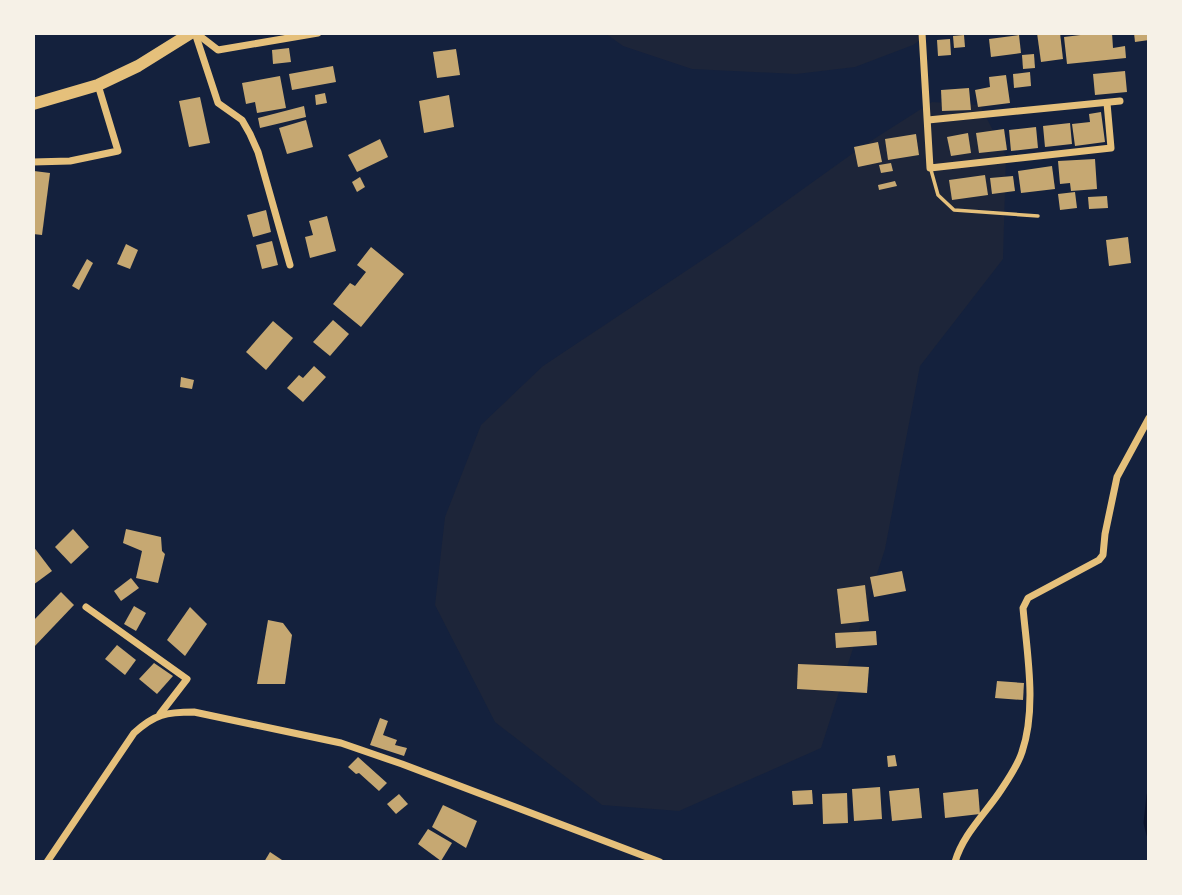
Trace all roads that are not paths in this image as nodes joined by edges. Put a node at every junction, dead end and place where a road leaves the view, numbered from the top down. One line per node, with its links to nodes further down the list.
1 (194, 33): 2 (street); 4 (main road); 12 (street)
2 (318, 33)
3 (922, 33): 8 (street)
4 (98, 85): 7 (main road); 9 (street)
5 (1120, 102): 6 (street)
6 (1107, 103): 8 (street); 10 (street)
7 (33, 104)
8 (928, 120): 10 (street)
9 (33, 162)
10 (930, 167): 11 (lane)
11 (1038, 216)
12 (290, 265)
13 (1149, 418): 18 (street)
14 (86, 607): 15 (street)
15 (160, 715): 16 (street); 17 (street)
16 (47, 862)
17 (660, 862)
18 (955, 862)

